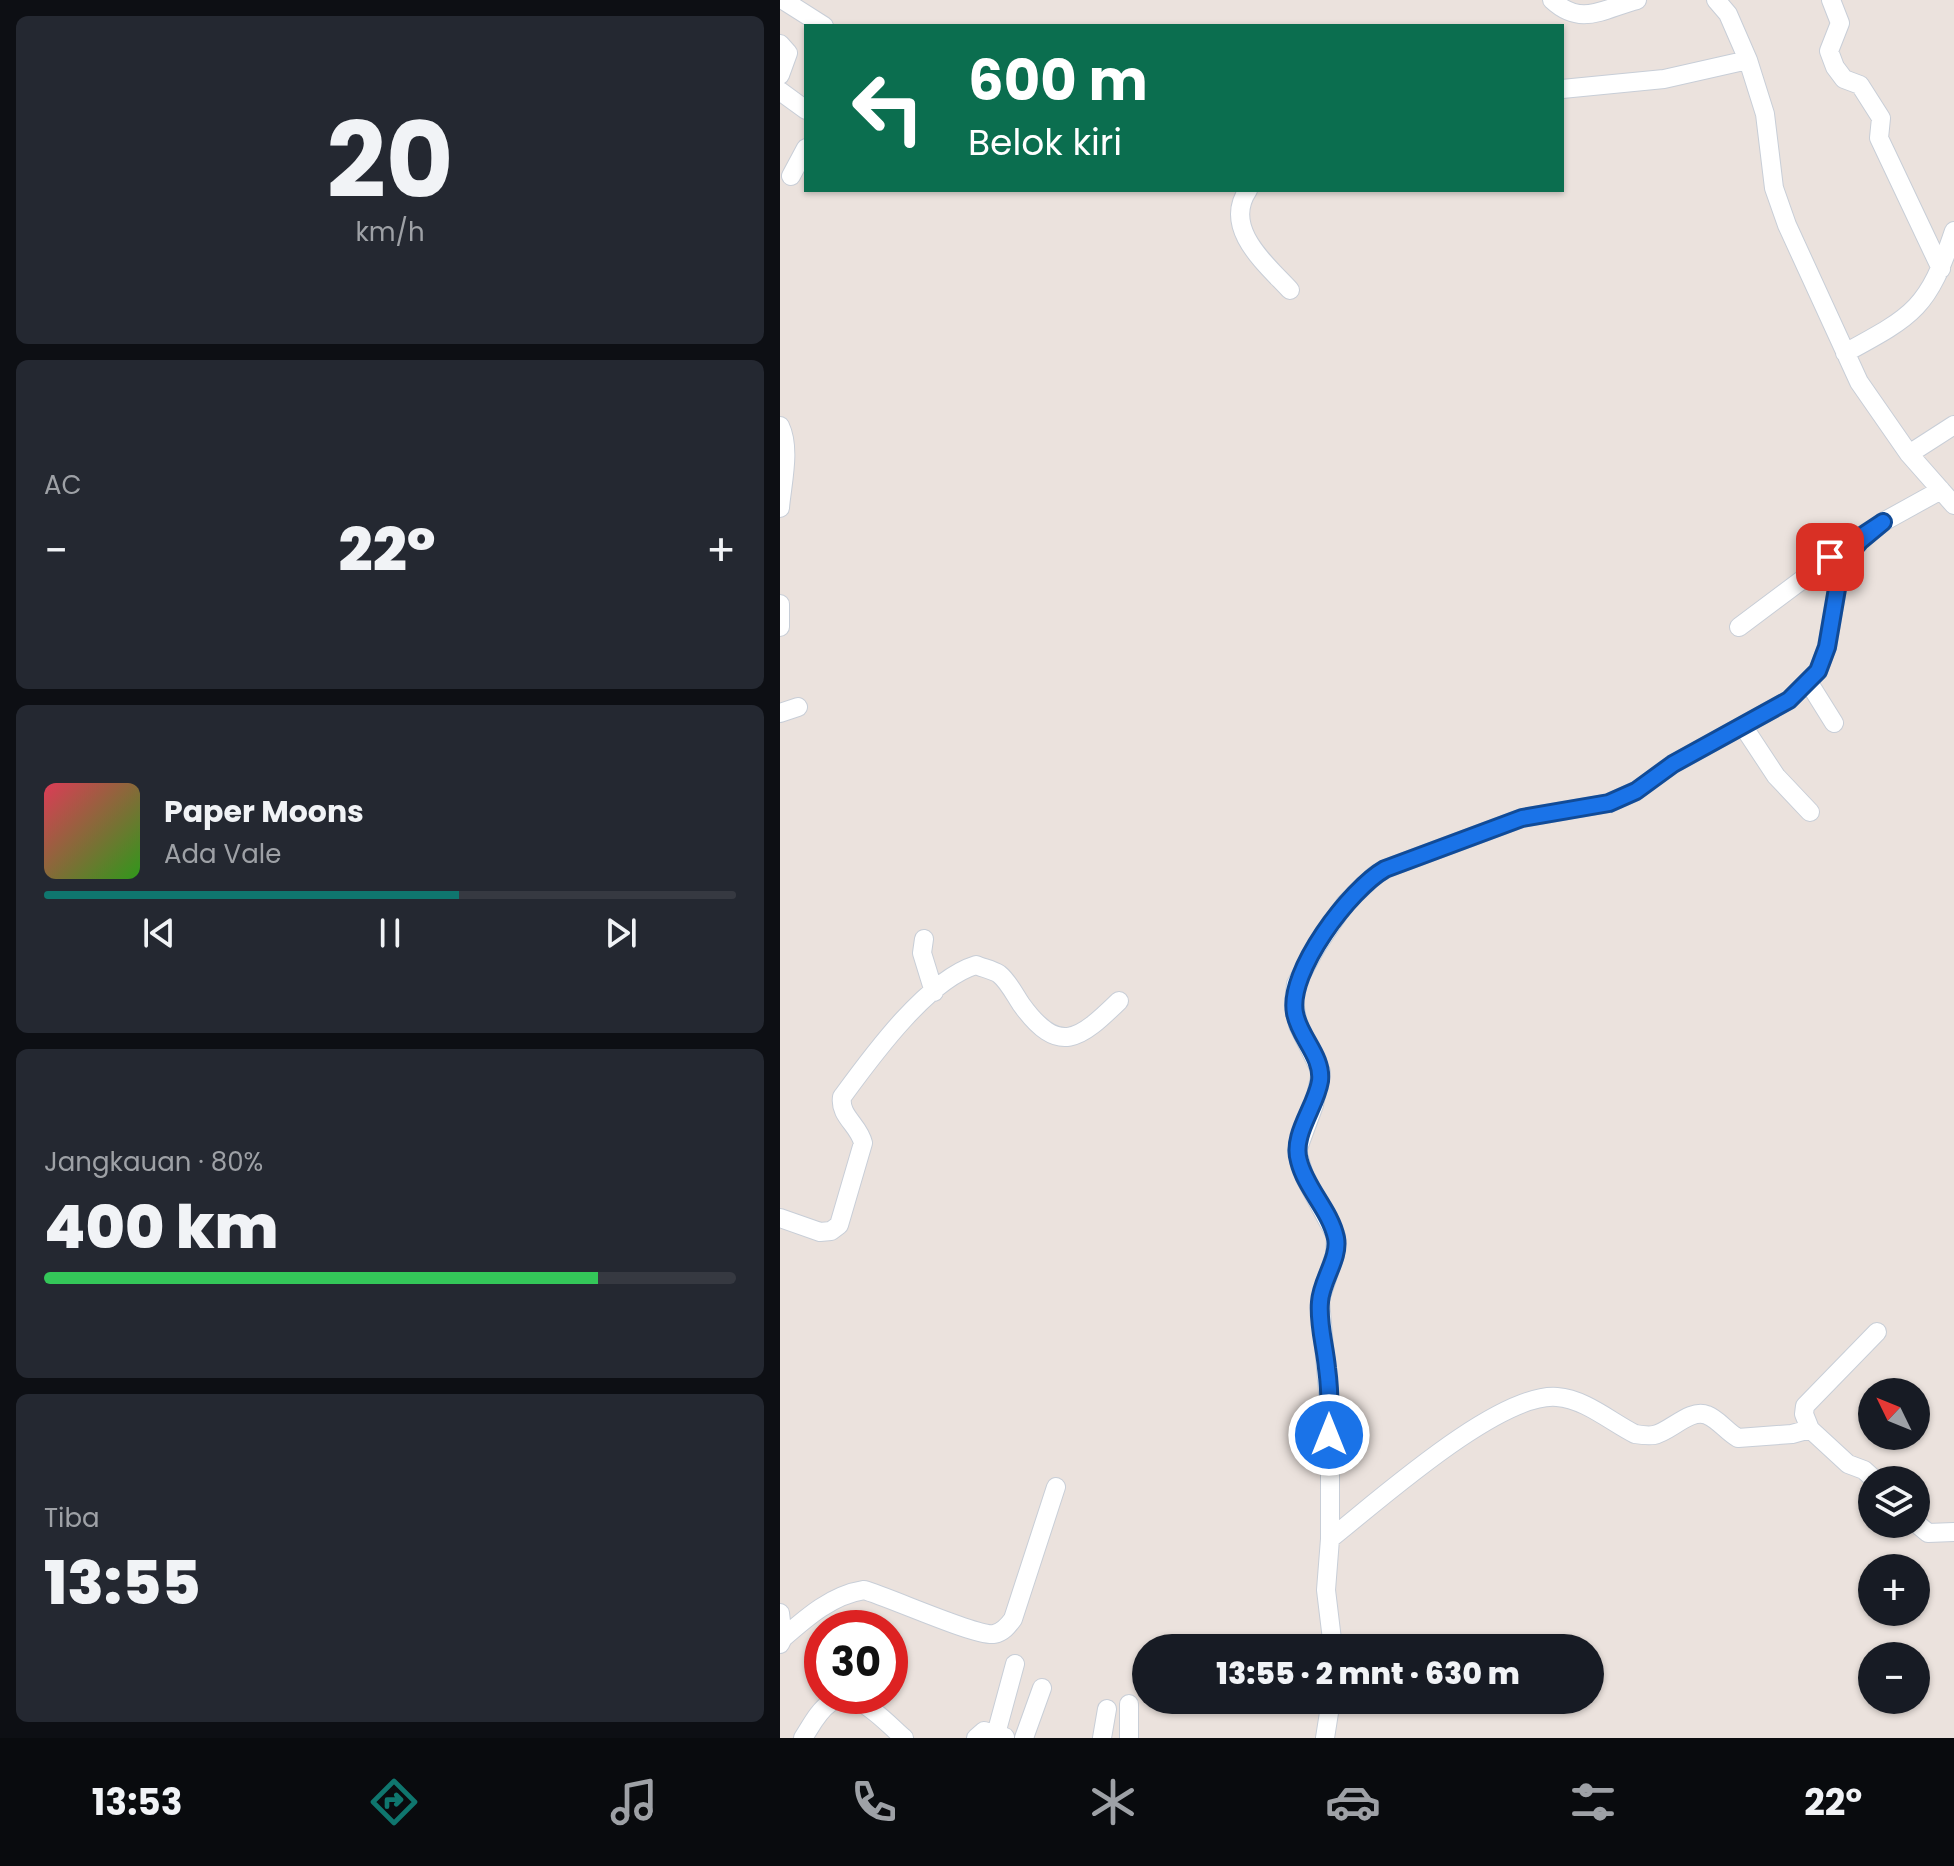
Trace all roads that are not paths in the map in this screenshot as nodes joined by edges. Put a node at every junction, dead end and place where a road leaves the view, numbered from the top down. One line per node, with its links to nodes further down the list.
1 (784, 0): 6 (street); 7 (street)
2 (1552, 0): 3 (street)
3 (1637, 0)
4 (1716, 0): 9 (street)
5 (1831, 0): 18 (street)
6 (780, 11)
7 (821, 24)
8 (780, 44): 10 (street)
9 (1748, 60): 11 (street); 20 (street)
10 (780, 75)
11 (1564, 89)
12 (780, 91): 13 (street)
13 (804, 109)
14 (804, 152): 15 (street)
15 (791, 176)
16 (1247, 192): 19 (street)
17 (1954, 231): 18 (street)
18 (1941, 269): 20 (street)
19 (1290, 290)
20 (1845, 353): 23 (street)
21 (1954, 425): 23 (street)
22 (780, 426): 25 (street)
23 (1909, 454): 24 (street)
24 (1948, 498): 26 (street)
25 (780, 508)
26 (1883, 522): 29 (street); 30 (street)
27 (780, 604): 28 (street)
28 (780, 627)
29 (1739, 627)
30 (1809, 683): 31 (street); 32 (street)
31 (1834, 723)
32 (1743, 726): 33 (street); 44 (street)
33 (1810, 812)
34 (924, 939): 35 (street)
35 (934, 992): 36 (street); 37 (street)
36 (1119, 1001)
37 (780, 1218)
38 (1877, 1332): 39 (street)
39 (1810, 1429): 40 (street); 44 (street)
40 (1858, 1468)
41 (1056, 1487): 47 (street)
42 (1954, 1532): 43 (street)
43 (1930, 1533)
44 (1330, 1539): 46 (street)
45 (780, 1613): 47 (street)
46 (1331, 1634)
47 (781, 1641)
48 (1015, 1664): 53 (street)
49 (1042, 1688): 57 (street)
50 (1129, 1704): 59 (street)
51 (1107, 1709): 58 (street)
52 (1329, 1714): 60 (street)
53 (1002, 1736): 56 (street)
54 (803, 1738): 55 (street)
55 (904, 1738)
56 (976, 1738)
57 (1024, 1738)
58 (1102, 1738)
59 (1129, 1738)
60 (1325, 1738)

